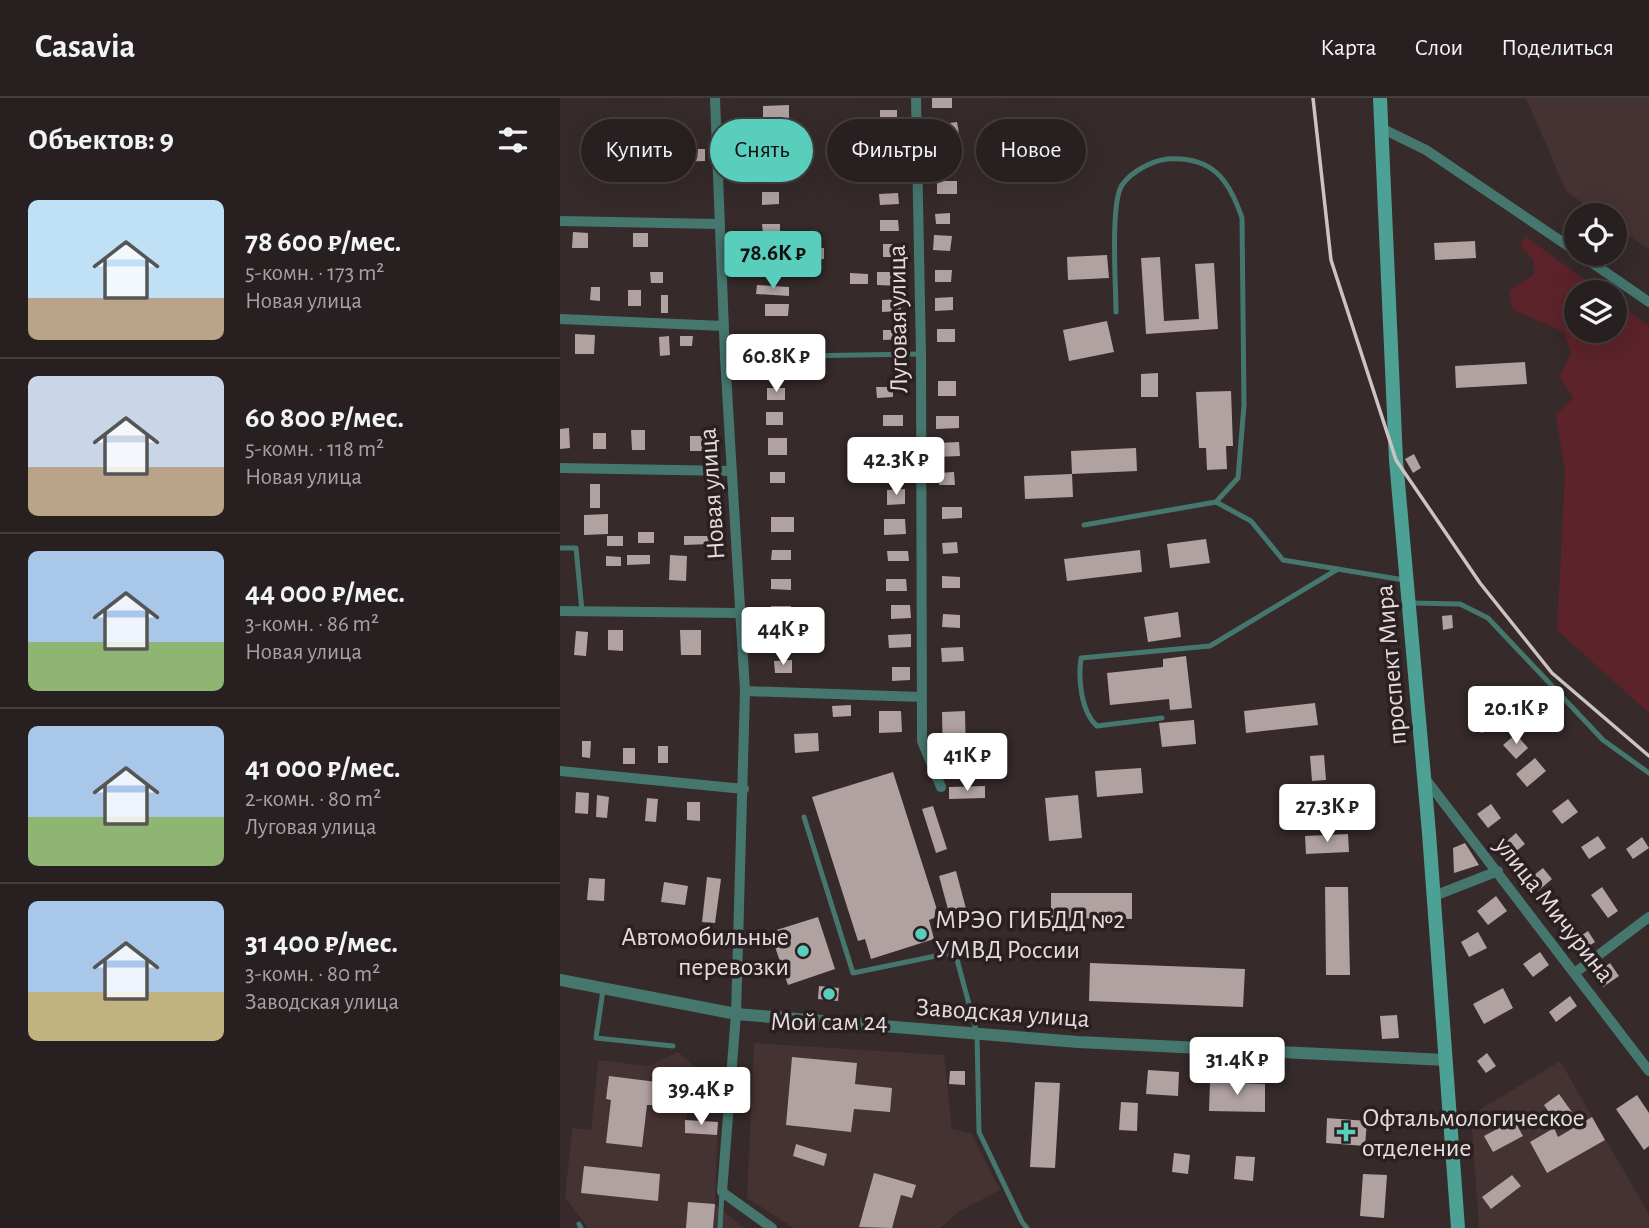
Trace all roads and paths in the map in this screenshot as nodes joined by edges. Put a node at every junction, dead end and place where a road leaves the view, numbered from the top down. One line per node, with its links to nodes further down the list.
1 (715, 98): 6 (street, Новая улица)
2 (916, 98): 13 (street, Луговая улица)
3 (1380, 98): 4 (main road, проспект Мира)
4 (1381, 128): 7 (street); 21 (main road, проспект Мира)
5 (560, 221): 6 (street)
6 (718, 224): 12 (street, Новая улица)
7 (1564, 244)
8 (1597, 266): 9 (street)
9 (1649, 302)
10 (1116, 312): 17 (lane)
11 (560, 319): 12 (street)
12 (724, 326): 14 (street, Новая улица)
13 (921, 354): 14 (lane); 27 (street, Луговая улица)
14 (725, 357): 16 (street, Новая улица)
15 (560, 468): 16 (street)
16 (732, 471): 25 (street, Новая улица)
17 (1216, 502): 18 (lane); 20 (lane)
18 (1084, 525)
19 (560, 548): 24 (lane)
20 (1338, 569): 21 (lane); 28 (lane)
21 (1407, 581): 22 (main road, проспект Мира)
22 (1409, 603): 30 (lane); 31 (main road, проспект Мира)
23 (560, 611): 24 (street)
24 (582, 611): 25 (street)
25 (741, 613): 26 (street, Новая улица)
26 (745, 691): 27 (street); 33 (street, Новая улица)
27 (921, 697): 32 (street, Луговая улица)
28 (1162, 718)
29 (560, 771): 33 (street)
30 (1649, 773)
31 (1424, 777): 35 (street, улица Мичурина); 36 (main road, проспект Мира)
32 (942, 787)
33 (744, 789): 41 (street, Новая улица)
34 (804, 817): 42 (lane)
35 (1498, 872): 36 (street); 38 (street, улица Мичурина)
36 (1434, 896): 45 (main road, проспект Мира)
37 (1649, 916): 38 (street)
38 (1576, 972): 44 (street, улица Мичурина)
39 (560, 980): 40 (street, Заводская улица)
40 (603, 986): 41 (street, Заводская улица); 43 (lane)
41 (736, 1014): 42 (street, Заводская улица); 47 (street, Новая улица)
42 (977, 1034): 45 (street, Заводская улица); 50 (lane)
43 (673, 1046)
44 (1645, 1057): 46 (street, улица Мичурина)
45 (1446, 1060): 51 (main road, проспект Мира)
46 (1649, 1071)
47 (722, 1192): 48 (lane); 49 (street)
48 (720, 1228)
49 (772, 1228)
50 (1027, 1228)
51 (1458, 1228)

